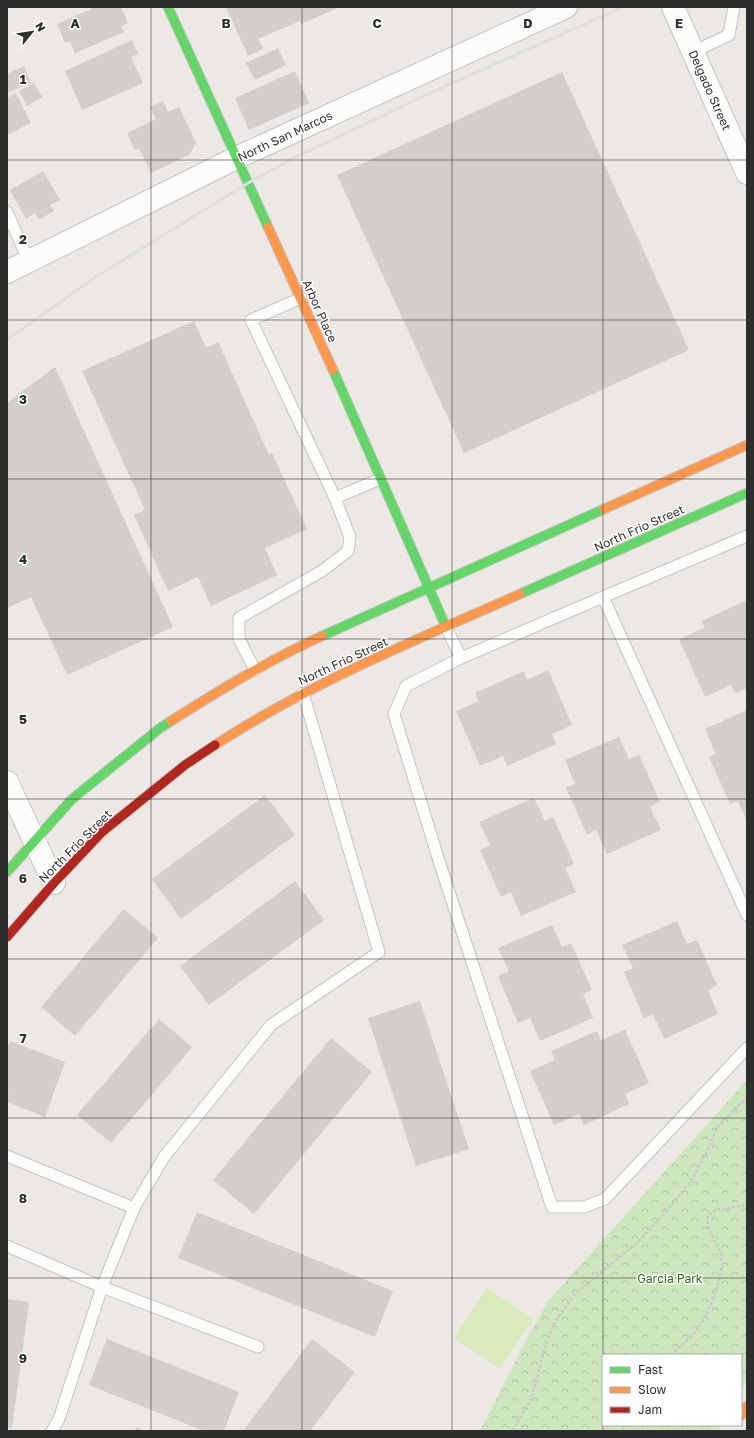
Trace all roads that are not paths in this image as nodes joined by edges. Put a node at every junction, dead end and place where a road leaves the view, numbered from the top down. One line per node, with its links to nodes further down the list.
1 (168, 7): 7 (main road, Arbor Place)
2 (566, 7): 7 (street, North San Marcos)
3 (673, 7): 5 (street, Delgado Street)
4 (734, 7): 5 (lane)
5 (693, 52): 6 (street, Delgado Street)
6 (741, 143): 8 (street, Delgado Street)
7 (236, 158): 10 (street, North San Marcos); 12 (main road, Arbor Place)
8 (747, 173)
9 (7, 213): 10 (lane)
10 (29, 262): 11 (street, North San Marcos)
11 (7, 272)
12 (301, 298): 14 (main road, Arbor Place); 16 (lane)
13 (747, 445): 18 (main road)
14 (380, 479): 16 (lane); 18 (main road, Arbor Place)
15 (747, 493): 20 (main road, North Frio Street)
16 (335, 498): 22 (lane)
17 (747, 536): 19 (lane)
18 (428, 587): 20 (main road, Arbor Place); 22 (main road)
19 (603, 597): 21 (lane); 28 (lane)
20 (446, 626): 21 (lane); 23 (main road, North Frio Street)
21 (461, 658): 30 (lane)
22 (255, 670): 25 (main road)
23 (303, 693): 27 (main road, North Frio Street); 32 (lane)
24 (7, 782): 25 (street)
25 (34, 842): 26 (main road); 27 (street)
26 (7, 872)
27 (54, 882): 29 (main road, North Frio Street)
28 (747, 915)
29 (7, 937)
30 (747, 1048)
31 (7, 1156): 32 (lane)
32 (134, 1208): 34 (lane)
33 (7, 1246): 34 (lane)
34 (102, 1287): 35 (lane); 36 (lane)
35 (258, 1347)
36 (52, 1431)

